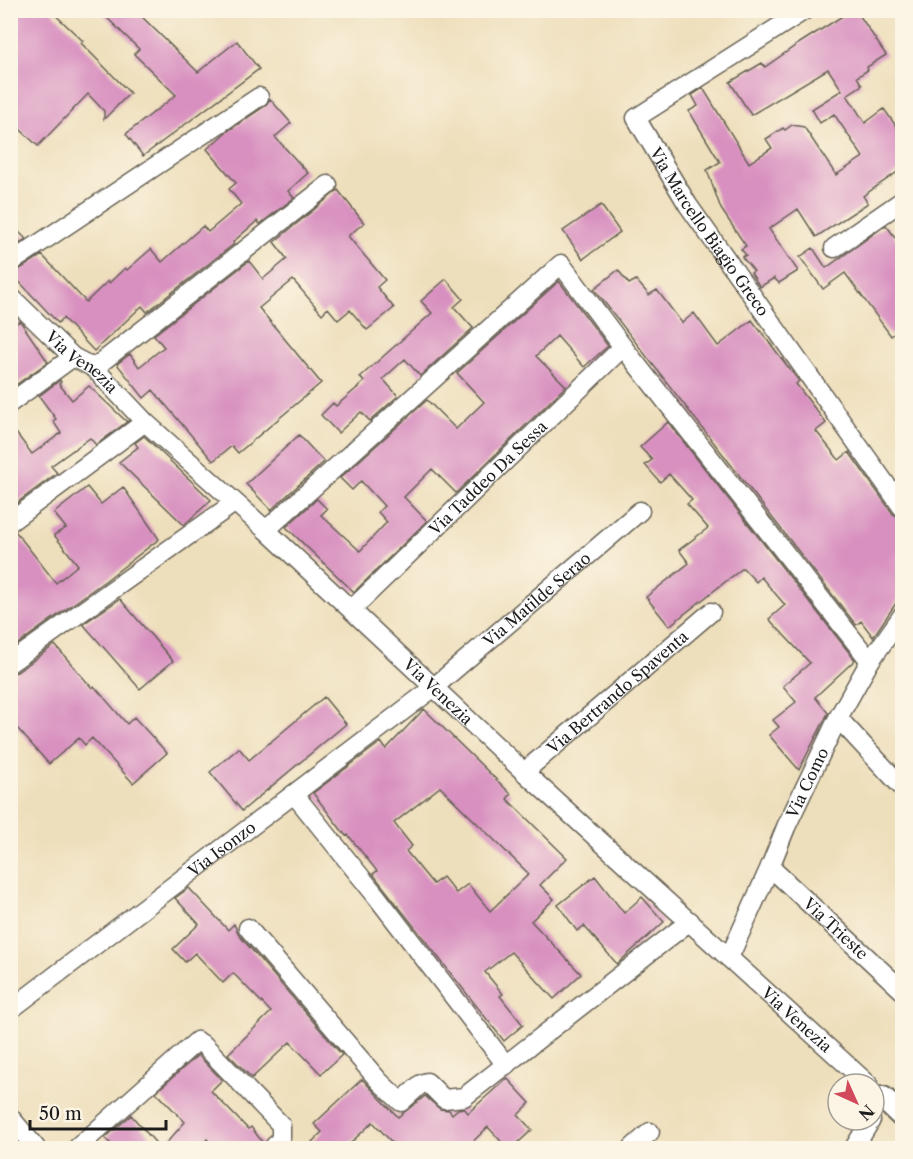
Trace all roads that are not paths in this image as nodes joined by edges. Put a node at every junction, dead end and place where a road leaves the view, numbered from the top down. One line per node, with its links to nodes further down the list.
1 (805, 10): 14 (street, Via Marcello Biagio Greco)
2 (259, 97): 6 (street)
3 (328, 185): 10 (street)
4 (903, 201): 5 (street)
5 (834, 248)
6 (10, 263)
7 (10, 296): 9 (street, Via Venezia)
8 (623, 347): 17 (street); 18 (street, Via Taddeo Da Sessa); 21 (street)
9 (74, 357): 10 (street, Via Venezia); 11 (street)
10 (94, 368): 12 (street, Via Venezia)
11 (10, 404)
12 (145, 422): 13 (street, Via Venezia); 16 (street)
13 (234, 502): 17 (street, Via Venezia); 22 (street)
14 (903, 507)
15 (640, 511): 23 (street, Via Matilde Serao)
16 (10, 522)
17 (266, 530): 18 (street, Via Venezia)
18 (352, 609): 23 (street, Via Venezia)
19 (711, 612): 25 (street, Via Bertrando Spaventa)
20 (903, 616): 21 (street, Via Como)
21 (870, 661): 24 (street, Via Como)
22 (10, 663)
23 (433, 688): 25 (street, Via Venezia); 27 (street, Via Isonzo)
24 (838, 718): 26 (street); 28 (street, Via Como)
25 (524, 772): 29 (street, Via Venezia)
26 (903, 787)
27 (294, 794): 33 (street, Via Isonzo); 34 (street)
28 (770, 867): 31 (street, Via Como); 32 (street, Via Trieste)
29 (690, 921): 31 (street, Via Venezia); 34 (street)
30 (248, 928): 34 (street)
31 (729, 958): 35 (street, Via Venezia)
32 (903, 990)
33 (10, 1010)
34 (506, 1065)
35 (849, 1072)
36 (886, 1104): 37 (street, Via Venezia)
37 (903, 1116)
38 (11, 1119): 41 (street)
39 (650, 1131): 44 (street)
40 (864, 1132): 45 (street)
41 (36, 1149)
42 (77, 1149): 43 (street)
43 (273, 1149)
44 (632, 1149)
45 (854, 1149)

